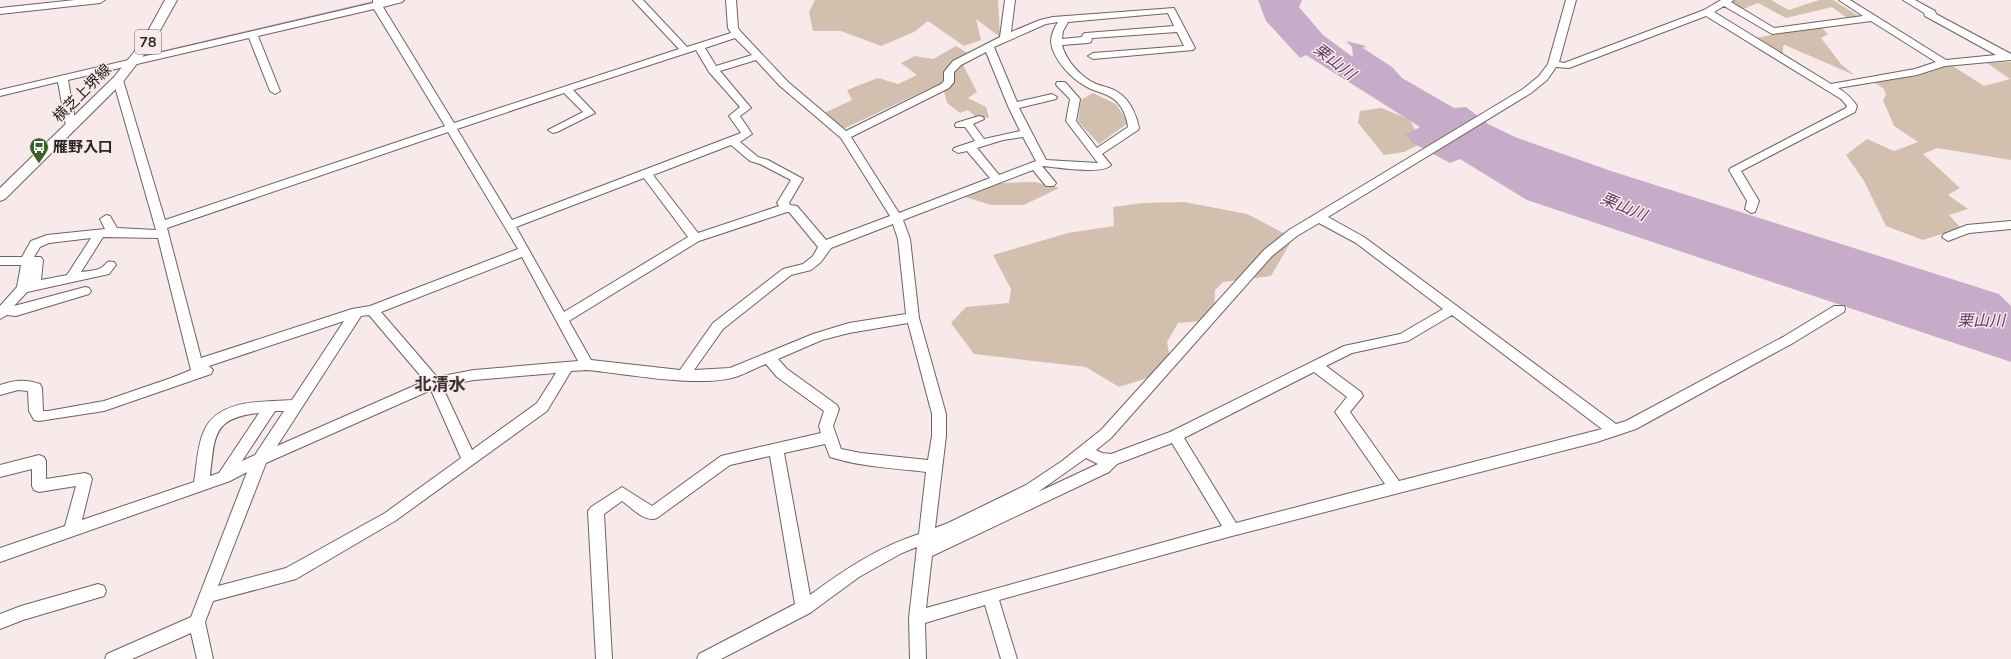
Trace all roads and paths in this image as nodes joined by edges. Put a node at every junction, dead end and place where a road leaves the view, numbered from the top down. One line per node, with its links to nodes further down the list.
1 (100, 0): 12 (street)
2 (171, 0): 28 (main road, 横芝上堺線 / 78)
3 (399, 0): 11 (street)
4 (638, 0): 25 (street)
5 (731, 0): 19 (street)
6 (1010, 0): 20 (street)
7 (1571, 0): 30 (street)
8 (1844, 0): 15 (street)
9 (1908, 0): 27 (street)
10 (1727, 1): 13 (street); 15 (street)
11 (378, 2): 18 (street); 43 (street)
12 (0, 11)
13 (1707, 12): 30 (street); 35 (street)
14 (1081, 18): 16 (street); 17 (street); 21 (street)
15 (1872, 18): 29 (street)
16 (1065, 19): 20 (street); 22 (street)
17 (1179, 29): 21 (street); 21 (street)
18 (252, 34): 28 (street); 37 (street)
19 (738, 34): 24 (street); 26 (street)
20 (1006, 38): 23 (street)
21 (1087, 38): 22 (street)
22 (1056, 42): 51 (street)
23 (988, 46): 40 (street); 46 (street)
24 (700, 48): 25 (street); 31 (street)
25 (685, 50): 36 (street)
26 (758, 57): 31 (street); 46 (street)
27 (2009, 58): 29 (street)
28 (134, 62): 32 (street); 33 (main road, 横芝上堺線 / 78)
29 (1944, 63): 35 (street)
30 (1553, 64): 59 (street)
31 (713, 70): 47 (street)
32 (63, 79): 38 (street); 42 (street)
33 (118, 80): 42 (main road, 横芝上堺線 / 78); 64 (street)
34 (1061, 84): 51 (street)
35 (1830, 87): 58 (street)
36 (566, 90): 43 (street); 44 (street)
37 (275, 91)
38 (0, 93)
39 (1052, 97): 40 (street)
40 (1013, 106): 45 (street)
41 (979, 119): 48 (street)
42 (71, 126): 56 (main road, 横芝上堺線 / 78)
43 (450, 128): 62 (street); 64 (street)
44 (553, 130)
45 (1026, 133): 48 (street); 52 (street)
46 (845, 136): 61 (street)
47 (733, 141): 53 (street); 57 (street)
48 (982, 143): 49 (street)
49 (970, 146): 50 (street); 54 (street)
50 (958, 150)
51 (1097, 153): 52 (street)
52 (1038, 164): 54 (street); 55 (street)
53 (646, 173): 62 (street); 68 (street)
54 (997, 180): 61 (street)
55 (1050, 183)
56 (0, 196)
57 (786, 208): 68 (street); 69 (street)
58 (1751, 209)
59 (1318, 218): 77 (street); 99 (street)
60 (106, 219): 65 (street)
61 (897, 219): 69 (street); 82 (street)
62 (509, 225): 70 (street)
63 (2011, 225): 67 (street)
64 (162, 230): 65 (street); 88 (street)
65 (113, 232): 66 (street)
66 (100, 233): 71 (street); 74 (street)
67 (1948, 237)
68 (695, 238): 83 (street)
69 (824, 248): 90 (street)
70 (525, 251): 79 (street); 83 (street)
71 (32, 260): 72 (street); 75 (street)
72 (0, 261)
73 (110, 265): 74 (street)
74 (72, 277): 75 (street)
75 (29, 286): 80 (street)
76 (85, 291): 80 (street)
77 (1453, 309): 87 (street); 95 (street)
78 (1838, 309): 95 (street)
79 (372, 310): 81 (street); 91 (street)
80 (2, 312)
81 (357, 312): 88 (street); 93 (street)
82 (913, 318): 84 (street); 103 (street)
83 (562, 319): 85 (street)
84 (769, 358): 90 (street); 97 (street)
85 (587, 365): 86 (street); 90 (street)
86 (567, 367): 91 (street); 101 (street)
87 (1317, 367): 96 (street); 107 (street)
88 (197, 368): 89 (street); 92 (street)
89 (213, 369)
90 (683, 375)
91 (434, 383): 100 (street); 101 (street)
92 (0, 390)
93 (296, 405): 94 (street); 100 (street)
94 (270, 407): 105 (street); 106 (street)
95 (1614, 430): 107 (street)
96 (1175, 436): 102 (street); 109 (street)
97 (830, 437): 98 (street); 103 (street)
98 (776, 449): 115 (street); 121 (street)
99 (1086, 451): 102 (street); 110 (street)
100 (260, 459): 105 (street); 113 (street)
101 (469, 459): 113 (street)
102 (1112, 460): 110 (street)
103 (934, 467): 110 (street)
104 (0, 471): 108 (street)
105 (225, 477): 106 (street)
106 (201, 486): 108 (street)
107 (1396, 488): 109 (street)
108 (72, 530): 111 (street)
109 (1232, 530): 114 (street)
110 (924, 545): 115 (street); 116 (street)
111 (0, 556)
112 (98, 591): 117 (street)
113 (206, 596): 118 (street)
114 (990, 596): 116 (street); 124 (street)
115 (804, 608): 122 (street)
116 (917, 618): 123 (street)
117 (0, 622)
118 (197, 622): 119 (street); 120 (street)
119 (113, 659)
120 (205, 659)
121 (604, 659)
122 (704, 659)
123 (918, 659)
124 (1009, 659)

